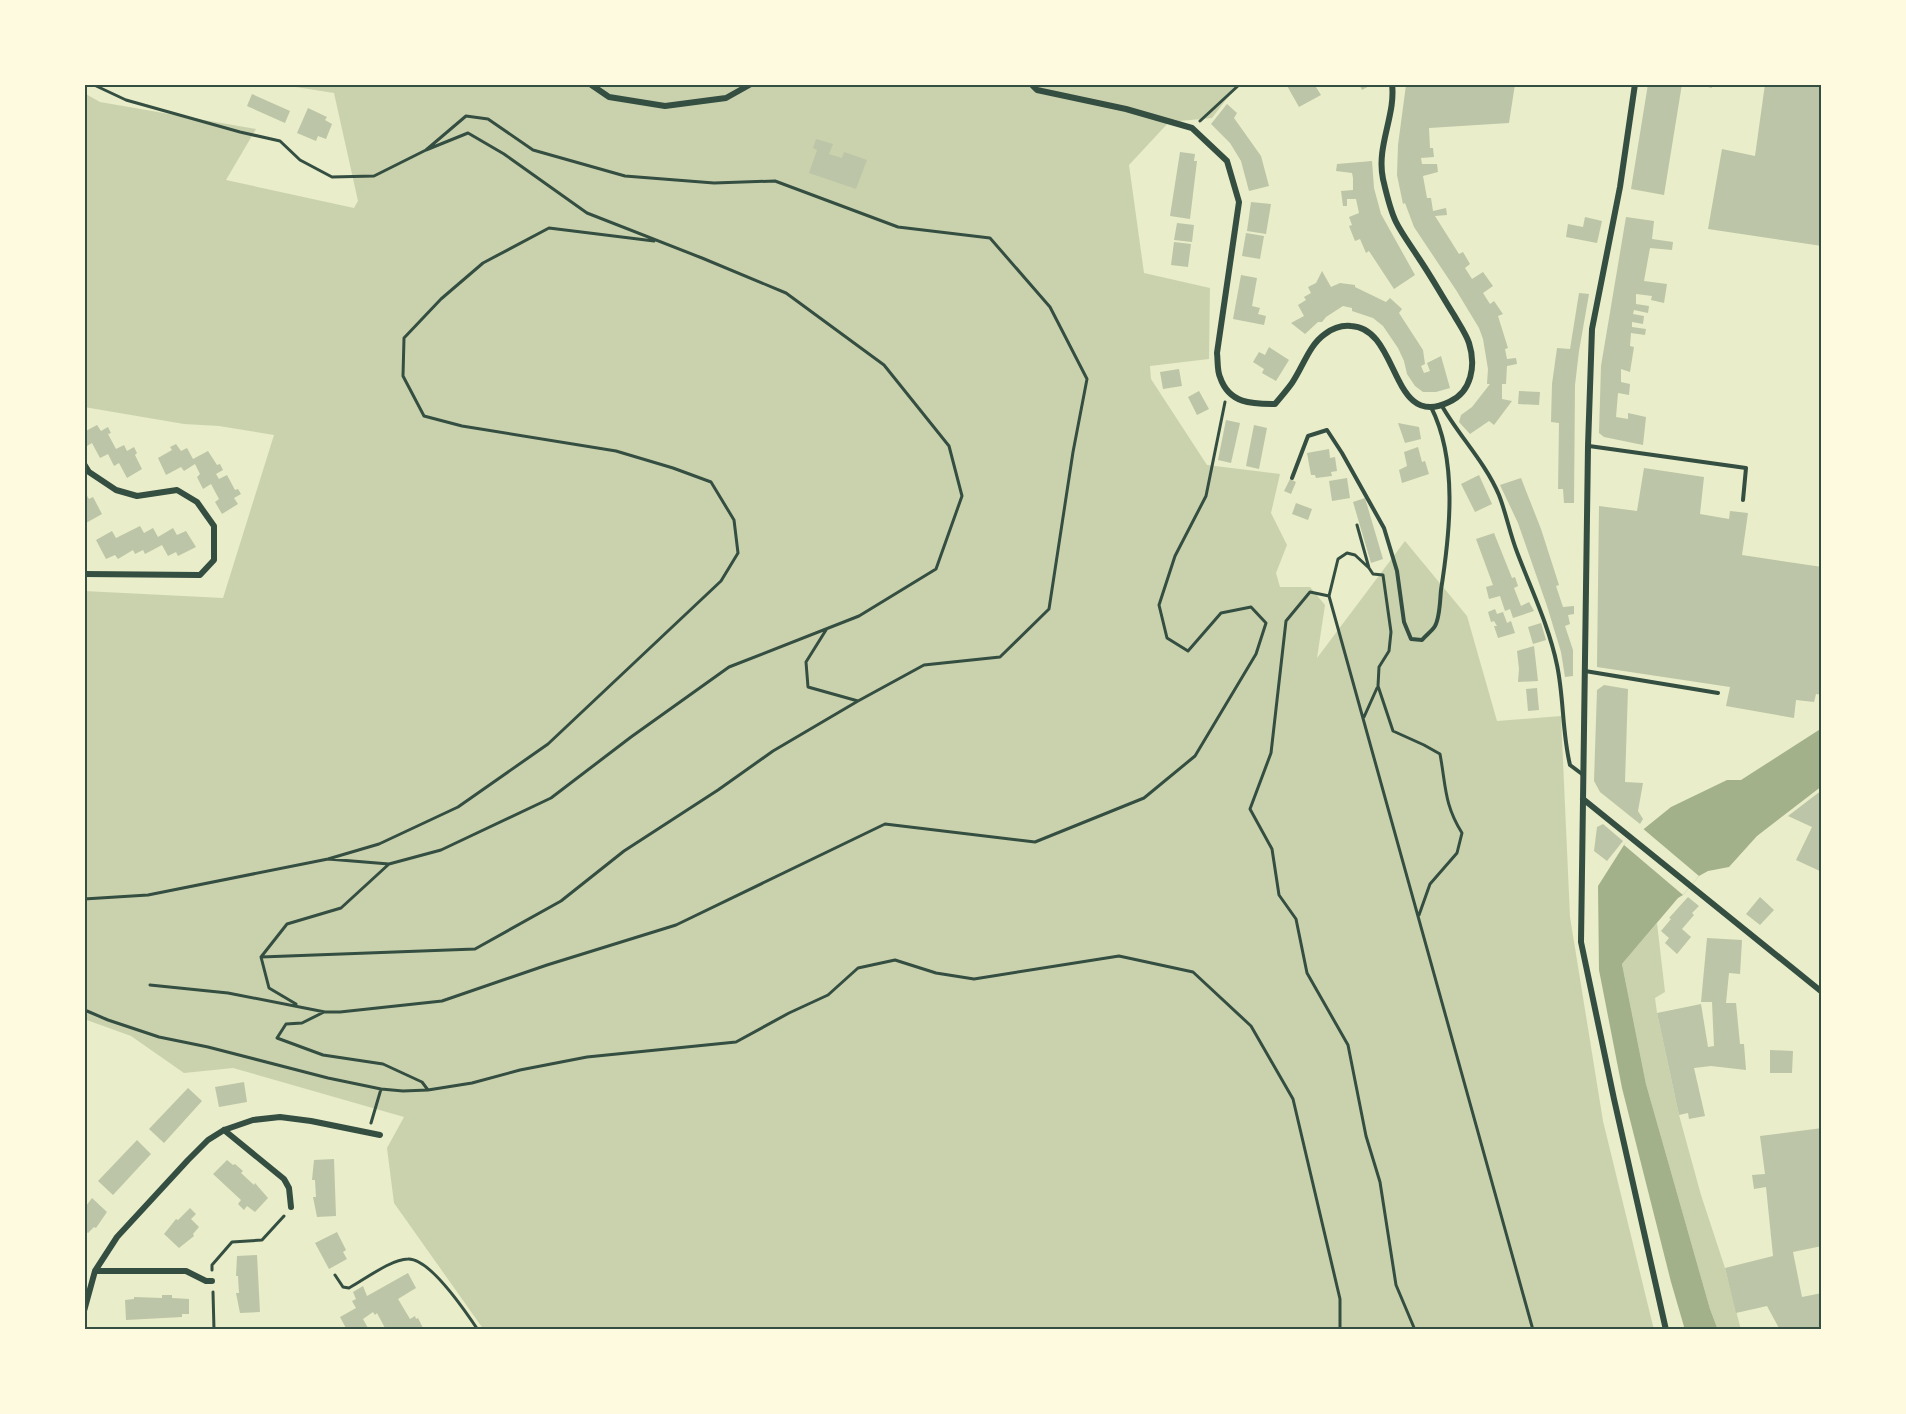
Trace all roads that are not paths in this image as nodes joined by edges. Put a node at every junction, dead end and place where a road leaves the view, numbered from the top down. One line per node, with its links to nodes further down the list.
1 (590, 84): 2 (street)
2 (751, 84)
3 (1031, 84): 7 (street)
4 (1392, 84): 6 (street)
5 (1635, 84): 8 (street)
6 (1442, 406): 7 (street); 15 (lane)
7 (1431, 407): 10 (lane)
8 (1588, 446): 11 (lane); 13 (street)
9 (84, 464): 12 (street)
10 (1292, 478)
11 (1743, 500)
12 (84, 574)
13 (1584, 671): 14 (lane); 15 (street)
14 (1718, 693)
15 (1583, 774): 16 (street)
16 (1583, 799): 17 (street); 24 (street)
17 (1822, 992)
18 (224, 1130): 19 (street); 20 (street); 21 (street)
19 (380, 1135)
20 (291, 1207)
21 (95, 1271): 22 (street); 23 (street)
22 (212, 1281)
23 (84, 1311)
24 (1666, 1330)

